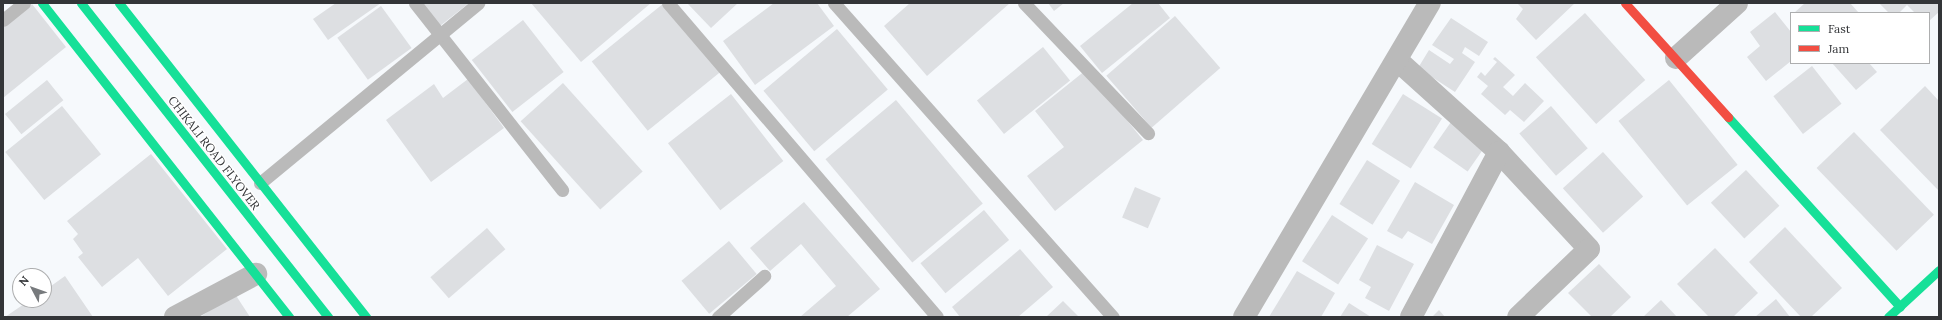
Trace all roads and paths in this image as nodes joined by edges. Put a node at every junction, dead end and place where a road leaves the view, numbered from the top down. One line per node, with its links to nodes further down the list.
1 (24, 3): 13 (lane)
2 (42, 3): 22 (main road)
3 (81, 3): 27 (main road, CHIKALI ROAD FLYOVER)
4 (119, 3): 19 (main road)
5 (415, 3): 14 (lane)
6 (478, 3): 14 (lane)
7 (668, 3): 30 (lane)
8 (834, 3): 31 (lane)
9 (1024, 3): 17 (lane)
10 (1430, 3): 16 (street)
11 (1625, 3): 15 (main road)
12 (1737, 3): 15 (street)
13 (3, 20)
14 (441, 35): 19 (lane); 20 (lane)
15 (1676, 58): 24 (main road)
16 (1398, 61): 18 (street); 32 (street)
17 (1148, 133)
18 (1499, 152): 33 (street); 34 (street)
19 (260, 183): 28 (main road)
20 (562, 190)
21 (1939, 270): 24 (main road)
22 (256, 274): 25 (street); 26 (main road)
23 (764, 276): 29 (lane)
24 (1900, 306): 35 (main road)
25 (175, 317)
26 (289, 317)
27 (328, 317)
28 (366, 317)
29 (718, 317)
30 (937, 317)
31 (1113, 317)
32 (1244, 317)
33 (1411, 317)
34 (1518, 317)
35 (1888, 317)

